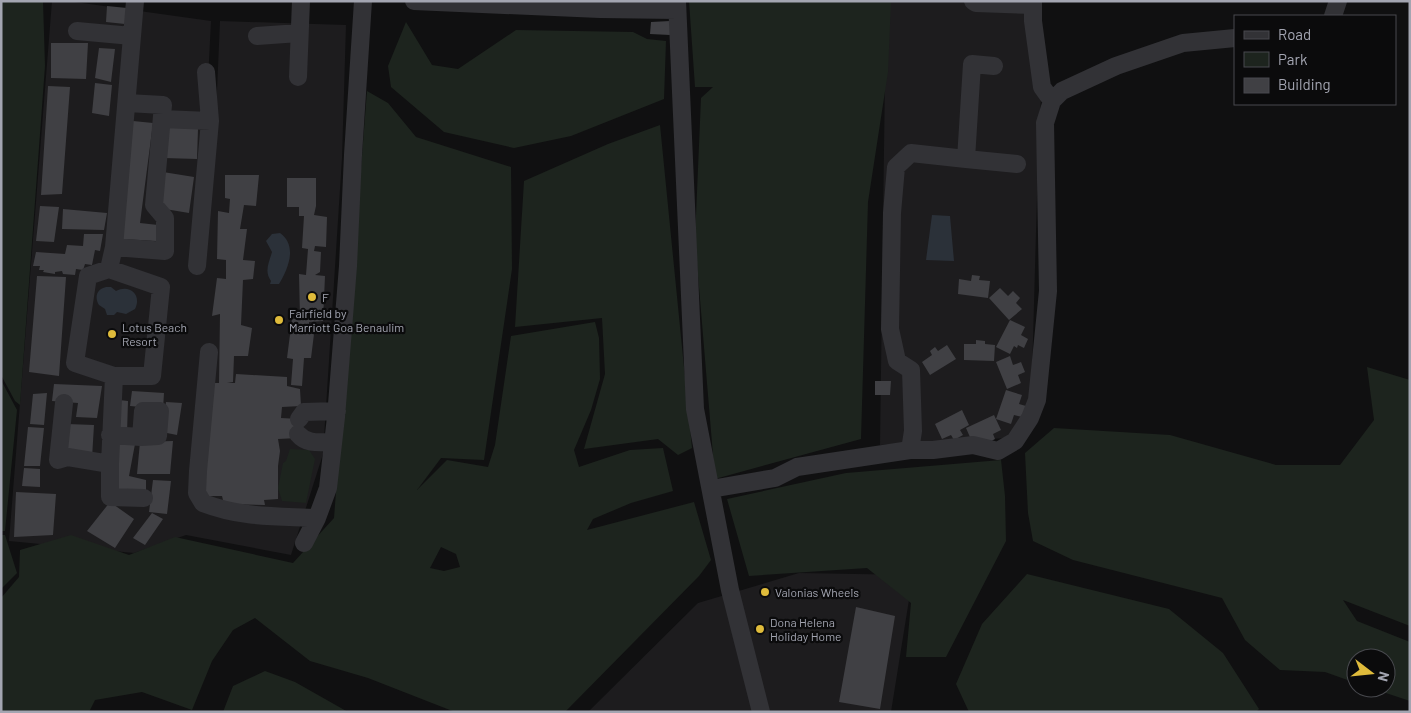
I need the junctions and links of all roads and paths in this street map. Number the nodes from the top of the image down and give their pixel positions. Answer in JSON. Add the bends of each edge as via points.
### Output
{"nodes":[{"id":1,"x":135,"y":1,"type":"edge"},
{"id":2,"x":301,"y":1,"type":"edge"},
{"id":3,"x":363,"y":1,"type":"edge"},
{"id":4,"x":414,"y":1,"type":"edge"},
{"id":5,"x":973,"y":1,"type":"edge"},
{"id":6,"x":1338,"y":1,"type":"edge"},
{"id":7,"x":1006,"y":2,"type":"edge"},
{"id":8,"x":1033,"y":3,"type":"edge"},
{"id":9,"x":677,"y":5,"type":"edge"},
{"id":10,"x":1332,"y":15,"type":"edge"},
{"id":11,"x":76,"y":31,"type":"dead end"},
{"id":12,"x":299,"y":33,"type":"junction"},
{"id":13,"x":132,"y":36,"type":"junction"},
{"id":14,"x":257,"y":36,"type":"dead end"},
{"id":15,"x":1234,"y":38,"type":"edge"},
{"id":16,"x":994,"y":66,"type":"dead end"},
{"id":17,"x":206,"y":72,"type":"dead end"},
{"id":18,"x":298,"y":77,"type":"dead end"},
{"id":19,"x":1052,"y":101,"type":"junction"},
{"id":20,"x":126,"y":102,"type":"junction"},
{"id":21,"x":162,"y":119,"type":"junction"},
{"id":22,"x":210,"y":121,"type":"junction"},
{"id":23,"x":966,"y":159,"type":"junction"},
{"id":24,"x":1018,"y":164,"type":"dead end"},
{"id":25,"x":114,"y":247,"type":"junction"},
{"id":26,"x":197,"y":266,"type":"dead end"},
{"id":27,"x":109,"y":269,"type":"junction"},
{"id":28,"x":209,"y":352,"type":"dead end"},
{"id":29,"x":114,"y":376,"type":"junction"},
{"id":30,"x":64,"y":403,"type":"dead end"},
{"id":31,"x":337,"y":411,"type":"junction"},
{"id":32,"x":110,"y":435,"type":"junction"},
{"id":33,"x":141,"y":437,"type":"dead end"},
{"id":34,"x":333,"y":442,"type":"junction"},
{"id":35,"x":910,"y":450,"type":"junction"},
{"id":36,"x":110,"y":464,"type":"junction"},
{"id":37,"x":711,"y":489,"type":"junction"},
{"id":38,"x":144,"y":498,"type":"dead end"},
{"id":39,"x":317,"y":518,"type":"junction"},
{"id":40,"x":304,"y":543,"type":"dead end"},
{"id":41,"x":755,"y":707,"type":"edge"}],
"edges":[{"from":1,"to":13,"type":"street"},
{"from":2,"to":12,"type":"street"},
{"from":3,"to":31,"type":"street"},
{"from":4,"to":9,"type":"street","via":[[600,9]]},
{"from":5,"to":7,"type":"street"},
{"from":6,"to":10,"type":"street"},
{"from":7,"to":8,"type":"street"},
{"from":8,"to":19,"type":"street","via":[[1042,87]]},
{"from":9,"to":37,"type":"street","via":[[695,409]]},
{"from":11,"to":13,"type":"street"},
{"from":12,"to":14,"type":"street"},
{"from":12,"to":18,"type":"street"},
{"from":13,"to":20,"type":"street"},
{"from":15,"to":19,"type":"street","via":[[1183,43],[1132,59],[1062,91]]},
{"from":16,"to":23,"type":"street","via":[[972,64]]},
{"from":17,"to":22,"type":"street"},
{"from":19,"to":35,"type":"street","via":[[1045,123],[1048,292],[1037,400],[1030,418],[1015,441],[998,450],[973,445]]},
{"from":20,"to":21,"type":"street","via":[[163,104]]},
{"from":20,"to":25,"type":"street"},
{"from":21,"to":22,"type":"street"},
{"from":21,"to":25,"type":"street","via":[[154,205],[165,218],[165,252]]},
{"from":22,"to":26,"type":"street"},
{"from":23,"to":24,"type":"street"},
{"from":23,"to":35,"type":"street","via":[[911,153],[896,167],[890,329],[897,361],[911,370],[913,431]]},
{"from":25,"to":27,"type":"street"},
{"from":27,"to":29,"type":"street","via":[[88,276],[75,363]]},
{"from":27,"to":29,"type":"street","via":[[161,287],[152,376]]},
{"from":28,"to":39,"type":"street","via":[[197,493],[203,504],[241,515]]},
{"from":29,"to":32,"type":"street"},
{"from":30,"to":36,"type":"street","via":[[61,462]]},
{"from":31,"to":34,"type":"street"},
{"from":31,"to":34,"type":"street","via":[[304,412],[298,427],[302,439]]},
{"from":32,"to":33,"type":"street"},
{"from":32,"to":36,"type":"street"},
{"from":34,"to":39,"type":"street","via":[[328,488]]},
{"from":35,"to":37,"type":"street","via":[[797,466],[775,478]]},
{"from":36,"to":38,"type":"street","via":[[110,497]]},
{"from":37,"to":41,"type":"street"},
{"from":39,"to":40,"type":"street"}]}
